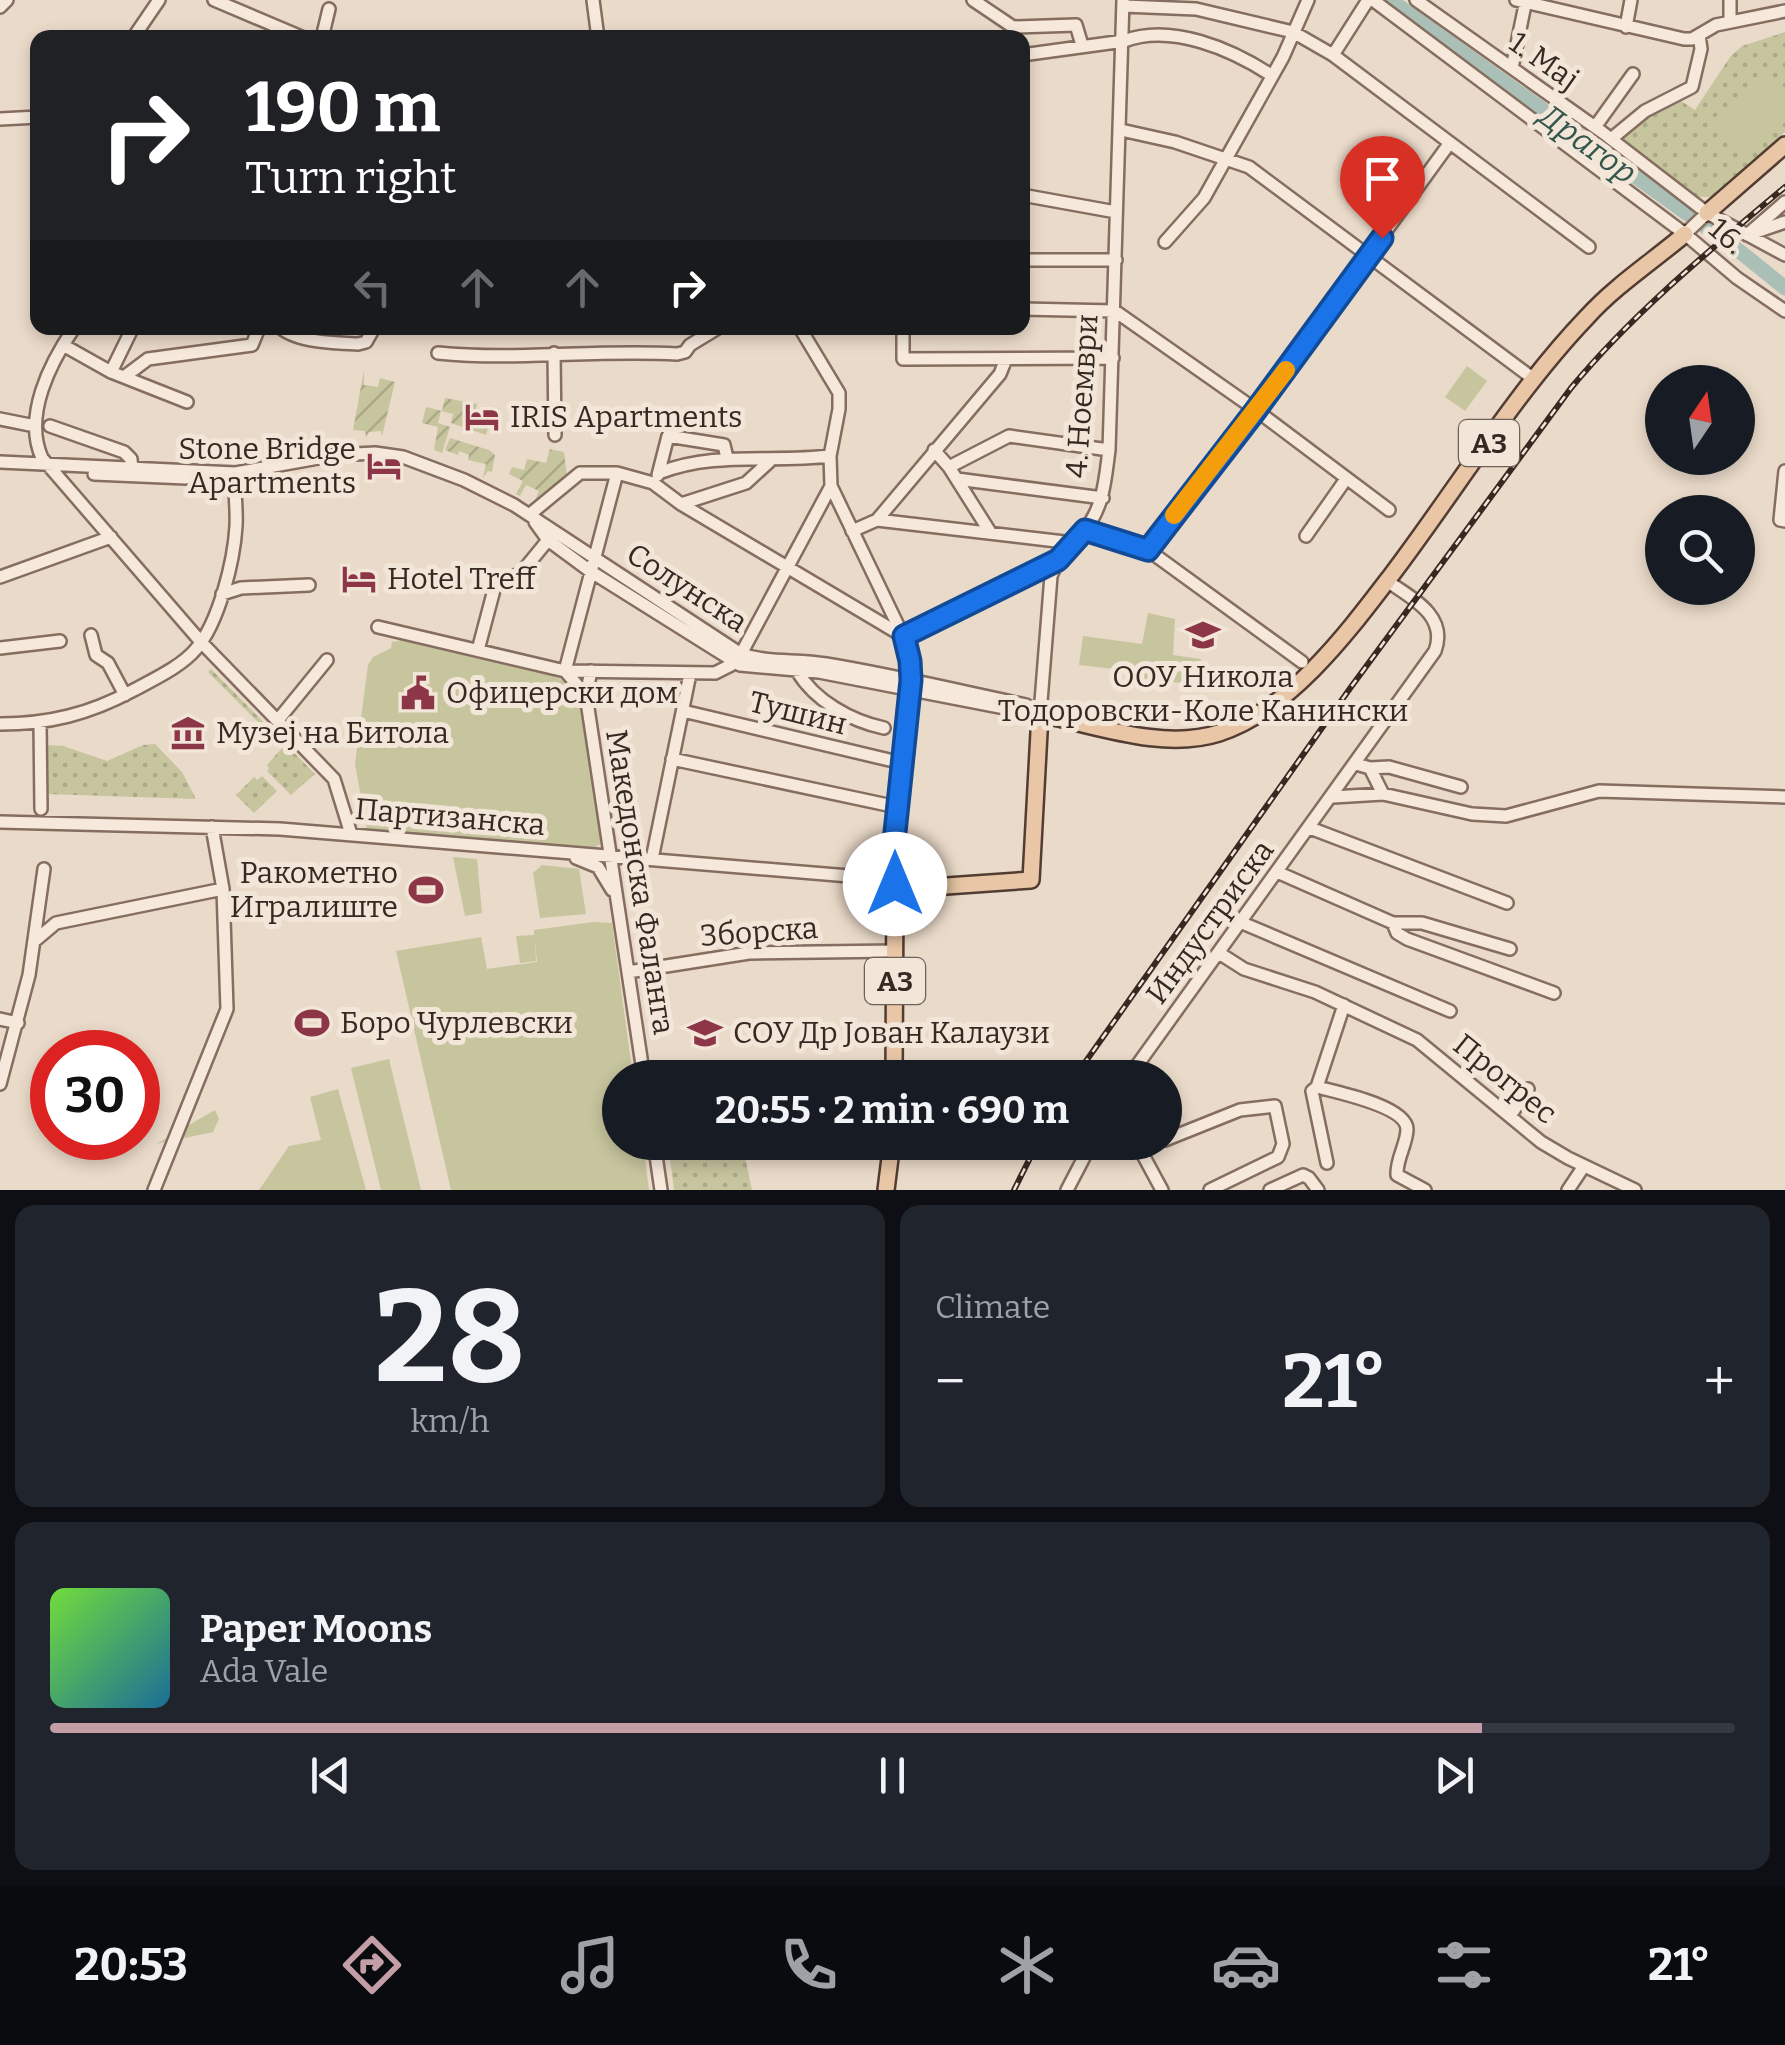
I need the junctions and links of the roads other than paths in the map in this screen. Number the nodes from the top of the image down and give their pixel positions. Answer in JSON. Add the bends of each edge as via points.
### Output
{"nodes":[{"id":1,"x":6,"y":0,"type":"edge"},
{"id":2,"x":214,"y":0,"type":"edge"},
{"id":3,"x":594,"y":0,"type":"edge"},
{"id":4,"x":974,"y":0,"type":"edge"},
{"id":5,"x":1308,"y":0,"type":"edge"},
{"id":6,"x":1370,"y":0,"type":"edge"},
{"id":7,"x":1416,"y":0,"type":"edge"},
{"id":8,"x":1631,"y":0,"type":"edge"},
{"id":9,"x":1730,"y":0,"type":"edge"},
{"id":10,"x":157,"y":1,"type":"edge"},
{"id":11,"x":1523,"y":1,"type":"edge"},
{"id":12,"x":1124,"y":3,"type":"edge"},
{"id":13,"x":0,"y":7,"type":"edge"},
{"id":14,"x":329,"y":9,"type":"dead end"},
{"id":15,"x":1785,"y":11,"type":"edge"},
{"id":16,"x":1730,"y":22,"type":"junction"},
{"id":17,"x":1626,"y":27,"type":"junction"},
{"id":18,"x":138,"y":30,"type":"edge"},
{"id":19,"x":285,"y":30,"type":"edge"},
{"id":20,"x":324,"y":30,"type":"edge"},
{"id":21,"x":597,"y":30,"type":"edge"},
{"id":22,"x":1293,"y":32,"type":"junction"},
{"id":23,"x":1698,"y":35,"type":"junction"},
{"id":24,"x":1124,"y":41,"type":"junction"},
{"id":25,"x":1082,"y":45,"type":"junction"},
{"id":26,"x":1030,"y":54,"type":"edge"},
{"id":27,"x":1334,"y":55,"type":"junction"},
{"id":28,"x":1512,"y":68,"type":"junction"},
{"id":29,"x":1633,"y":74,"type":"dead end"},
{"id":30,"x":1271,"y":75,"type":"junction"},
{"id":31,"x":30,"y":117,"type":"edge"},
{"id":32,"x":0,"y":119,"type":"edge"},
{"id":33,"x":1595,"y":127,"type":"junction"},
{"id":34,"x":1121,"y":130,"type":"junction"},
{"id":35,"x":1611,"y":139,"type":"junction"},
{"id":36,"x":1450,"y":144,"type":"junction"},
{"id":37,"x":1785,"y":145,"type":"edge"},
{"id":38,"x":1226,"y":158,"type":"junction"},
{"id":39,"x":1030,"y":196,"type":"edge"},
{"id":40,"x":1785,"y":202,"type":"edge"},
{"id":41,"x":1116,"y":212,"type":"junction"},
{"id":42,"x":1706,"y":213,"type":"junction"},
{"id":43,"x":1785,"y":222,"type":"edge"},
{"id":44,"x":1685,"y":234,"type":"junction"},
{"id":45,"x":1747,"y":235,"type":"junction"},
{"id":46,"x":1164,"y":242,"type":"dead end"},
{"id":47,"x":1590,"y":246,"type":"dead end"},
{"id":48,"x":1785,"y":255,"type":"edge"},
{"id":49,"x":1369,"y":256,"type":"junction"},
{"id":50,"x":1030,"y":260,"type":"edge"},
{"id":51,"x":1116,"y":260,"type":"junction"},
{"id":52,"x":1030,"y":309,"type":"edge"},
{"id":53,"x":1785,"y":310,"type":"edge"},
{"id":54,"x":1115,"y":311,"type":"junction"},
{"id":55,"x":69,"y":335,"type":"edge"},
{"id":56,"x":130,"y":335,"type":"edge"},
{"id":57,"x":256,"y":335,"type":"edge"},
{"id":58,"x":295,"y":335,"type":"edge"},
{"id":59,"x":370,"y":335,"type":"edge"},
{"id":60,"x":706,"y":335,"type":"edge"},
{"id":61,"x":804,"y":335,"type":"edge"},
{"id":62,"x":903,"y":335,"type":"edge"},
{"id":63,"x":63,"y":345,"type":"junction"},
{"id":64,"x":438,"y":353,"type":"dead end"},
{"id":65,"x":554,"y":353,"type":"junction"},
{"id":66,"x":1113,"y":358,"type":"junction"},
{"id":67,"x":1006,"y":359,"type":"junction"},
{"id":68,"x":118,"y":374,"type":"junction"},
{"id":69,"x":1535,"y":380,"type":"junction"},
{"id":70,"x":187,"y":402,"type":"dead end"},
{"id":71,"x":1256,"y":410,"type":"junction"},
{"id":72,"x":0,"y":419,"type":"edge"},
{"id":73,"x":35,"y":426,"type":"junction"},
{"id":74,"x":50,"y":426,"type":"dead end"},
{"id":75,"x":555,"y":435,"type":"dead end"},
{"id":76,"x":934,"y":450,"type":"junction"},
{"id":77,"x":1109,"y":450,"type":"junction"},
{"id":78,"x":830,"y":456,"type":"junction"},
{"id":79,"x":727,"y":458,"type":"junction"},
{"id":80,"x":770,"y":461,"type":"junction"},
{"id":81,"x":0,"y":465,"type":"edge"},
{"id":82,"x":949,"y":467,"type":"junction"},
{"id":83,"x":49,"y":468,"type":"junction"},
{"id":84,"x":1785,"y":471,"type":"edge"},
{"id":85,"x":132,"y":472,"type":"junction"},
{"id":86,"x":617,"y":473,"type":"junction"},
{"id":87,"x":235,"y":477,"type":"junction"},
{"id":88,"x":656,"y":478,"type":"junction"},
{"id":89,"x":1346,"y":478,"type":"junction"},
{"id":90,"x":957,"y":479,"type":"junction"},
{"id":91,"x":831,"y":486,"type":"junction"},
{"id":92,"x":1102,"y":498,"type":"junction"},
{"id":93,"x":681,"y":504,"type":"junction"},
{"id":94,"x":1389,"y":510,"type":"dead end"},
{"id":95,"x":530,"y":515,"type":"junction"},
{"id":96,"x":876,"y":520,"type":"junction"},
{"id":97,"x":1785,"y":521,"type":"edge"},
{"id":98,"x":1085,"y":530,"type":"junction"},
{"id":99,"x":852,"y":531,"type":"junction"},
{"id":100,"x":990,"y":532,"type":"junction"},
{"id":101,"x":1306,"y":536,"type":"dead end"},
{"id":102,"x":111,"y":537,"type":"junction"},
{"id":103,"x":548,"y":540,"type":"junction"},
{"id":104,"x":1073,"y":542,"type":"junction"},
{"id":105,"x":1148,"y":550,"type":"junction"},
{"id":106,"x":1058,"y":560,"type":"junction"},
{"id":107,"x":592,"y":564,"type":"junction"},
{"id":108,"x":787,"y":567,"type":"junction"},
{"id":109,"x":0,"y":578,"type":"edge"},
{"id":110,"x":1387,"y":581,"type":"junction"},
{"id":111,"x":309,"y":586,"type":"dead end"},
{"id":112,"x":222,"y":594,"type":"junction"},
{"id":113,"x":378,"y":628,"type":"dead end"},
{"id":114,"x":90,"y":635,"type":"dead end"},
{"id":115,"x":904,"y":636,"type":"junction"},
{"id":116,"x":60,"y":641,"type":"dead end"},
{"id":117,"x":201,"y":642,"type":"junction"},
{"id":118,"x":0,"y":648,"type":"edge"},
{"id":119,"x":478,"y":650,"type":"junction"},
{"id":120,"x":738,"y":658,"type":"junction"},
{"id":121,"x":326,"y":660,"type":"dead end"},
{"id":122,"x":1302,"y":662,"type":"dead end"},
{"id":123,"x":797,"y":670,"type":"junction"},
{"id":124,"x":565,"y":671,"type":"junction"},
{"id":125,"x":591,"y":672,"type":"junction"},
{"id":126,"x":690,"y":674,"type":"junction"},
{"id":127,"x":910,"y":685,"type":"junction"},
{"id":128,"x":124,"y":695,"type":"junction"},
{"id":129,"x":586,"y":695,"type":"junction"},
{"id":130,"x":683,"y":711,"type":"junction"},
{"id":131,"x":1040,"y":714,"type":"junction"},
{"id":132,"x":278,"y":720,"type":"junction"},
{"id":133,"x":40,"y":722,"type":"junction"},
{"id":134,"x":0,"y":724,"type":"edge"},
{"id":135,"x":884,"y":728,"type":"dead end"},
{"id":136,"x":672,"y":759,"type":"junction"},
{"id":137,"x":902,"y":764,"type":"junction"},
{"id":138,"x":1356,"y":764,"type":"junction"},
{"id":139,"x":1370,"y":768,"type":"junction"},
{"id":140,"x":1461,"y":786,"type":"dead end"},
{"id":141,"x":1383,"y":794,"type":"junction"},
{"id":142,"x":1333,"y":797,"type":"junction"},
{"id":143,"x":1785,"y":797,"type":"edge"},
{"id":144,"x":898,"y":807,"type":"junction"},
{"id":145,"x":41,"y":809,"type":"dead end"},
{"id":146,"x":0,"y":822,"type":"edge"},
{"id":147,"x":212,"y":827,"type":"junction"},
{"id":148,"x":1310,"y":828,"type":"junction"},
{"id":149,"x":351,"y":834,"type":"junction"},
{"id":150,"x":547,"y":851,"type":"junction"},
{"id":151,"x":612,"y":856,"type":"junction"},
{"id":152,"x":652,"y":858,"type":"junction"},
{"id":153,"x":44,"y":869,"type":"dead end"},
{"id":154,"x":1277,"y":872,"type":"junction"},
{"id":155,"x":895,"y":884,"type":"junction"},
{"id":156,"x":222,"y":889,"type":"junction"},
{"id":157,"x":1506,"y":902,"type":"dead end"},
{"id":158,"x":618,"y":904,"type":"junction"},
{"id":159,"x":1240,"y":922,"type":"junction"},
{"id":160,"x":1393,"y":923,"type":"junction"},
{"id":161,"x":35,"y":942,"type":"junction"},
{"id":162,"x":1510,"y":948,"type":"dead end"},
{"id":163,"x":895,"y":952,"type":"junction"},
{"id":164,"x":1219,"y":953,"type":"junction"},
{"id":165,"x":628,"y":972,"type":"junction"},
{"id":166,"x":1554,"y":993,"type":"dead end"},
{"id":167,"x":1344,"y":1005,"type":"junction"},
{"id":168,"x":1450,"y":1012,"type":"dead end"},
{"id":169,"x":0,"y":1018,"type":"edge"},
{"id":170,"x":18,"y":1023,"type":"junction"},
{"id":171,"x":641,"y":1060,"type":"edge"},
{"id":172,"x":894,"y":1060,"type":"edge"},
{"id":173,"x":1141,"y":1060,"type":"edge"},
{"id":174,"x":0,"y":1084,"type":"edge"},
{"id":175,"x":1317,"y":1087,"type":"junction"},
{"id":176,"x":1528,"y":1089,"type":"dead end"},
{"id":177,"x":1510,"y":1116,"type":"junction"},
{"id":178,"x":1182,"y":1133,"type":"edge"},
{"id":179,"x":657,"y":1160,"type":"edge"},
{"id":180,"x":890,"y":1160,"type":"edge"},
{"id":181,"x":1083,"y":1160,"type":"edge"},
{"id":182,"x":1146,"y":1160,"type":"edge"},
{"id":183,"x":1328,"y":1164,"type":"dead end"},
{"id":184,"x":1584,"y":1166,"type":"junction"},
{"id":185,"x":1620,"y":1187,"type":"edge"},
{"id":186,"x":154,"y":1190,"type":"edge"},
{"id":187,"x":661,"y":1190,"type":"edge"},
{"id":188,"x":886,"y":1190,"type":"edge"},
{"id":189,"x":1067,"y":1190,"type":"edge"},
{"id":190,"x":1162,"y":1190,"type":"edge"},
{"id":191,"x":1210,"y":1190,"type":"edge"},
{"id":192,"x":1270,"y":1190,"type":"edge"},
{"id":193,"x":1318,"y":1190,"type":"edge"},
{"id":194,"x":1426,"y":1190,"type":"edge"},
{"id":195,"x":1568,"y":1190,"type":"edge"},
{"id":196,"x":1635,"y":1190,"type":"edge"}],
"edges":[{"from":1,"to":13,"type":"street"},
{"from":2,"to":19,"type":"street"},
{"from":3,"to":21,"type":"street"},
{"from":4,"to":25,"type":"street","via":[[1013,27],[1076,24]]},
{"from":5,"to":22,"type":"street"},
{"from":6,"to":27,"type":"street"},
{"from":6,"to":44,"type":"street","name":"1. Мај"},
{"from":7,"to":28,"type":"street","name":"1. Мај"},
{"from":8,"to":17,"type":"street"},
{"from":9,"to":16,"type":"street"},
{"from":10,"to":18,"type":"street"},
{"from":11,"to":17,"type":"street"},
{"from":11,"to":28,"type":"street"},
{"from":12,"to":22,"type":"street","via":[[1196,10]]},
{"from":12,"to":24,"type":"street","name":"4. Ноември"},
{"from":14,"to":20,"type":"street"},
{"from":15,"to":16,"type":"street"},
{"from":16,"to":23,"type":"street"},
{"from":17,"to":23,"type":"street","via":[[1676,39]]},
{"from":22,"to":27,"type":"street"},
{"from":22,"to":30,"type":"street"},
{"from":23,"to":35,"type":"street","via":[[1694,85]]},
{"from":24,"to":25,"type":"street"},
{"from":24,"to":30,"type":"street","via":[[1164,36],[1208,44]]},
{"from":24,"to":34,"type":"street","name":"4. Ноември"},
{"from":25,"to":26,"type":"street"},
{"from":27,"to":36,"type":"street"},
{"from":28,"to":33,"type":"street","name":"1. Мај"},
{"from":29,"to":33,"type":"street","name":"1. Мај"},
{"from":30,"to":38,"type":"street"},
{"from":31,"to":32,"type":"street"},
{"from":33,"to":35,"type":"street","name":"1. Мај"},
{"from":34,"to":38,"type":"street"},
{"from":34,"to":41,"type":"street","name":"4. Ноември"},
{"from":35,"to":42,"type":"street","name":"1. Мај"},
{"from":36,"to":47,"type":"street"},
{"from":36,"to":49,"type":"street"},
{"from":37,"to":42,"type":"main road","number":"A3"},
{"from":38,"to":46,"type":"street","via":[[1204,198]]},
{"from":38,"to":49,"type":"street","via":[[1249,167]]},
{"from":39,"to":41,"type":"street"},
{"from":40,"to":45,"type":"street"},
{"from":41,"to":51,"type":"street","name":"4. Ноември"},
{"from":42,"to":44,"type":"street","number":"A3"},
{"from":42,"to":45,"type":"street","name":"1. Мај"},
{"from":43,"to":45,"type":"street"},
{"from":44,"to":53,"type":"street","name":"16."},
{"from":44,"to":69,"type":"main road","number":"A3","via":[[1588,315]]},
{"from":45,"to":48,"type":"street","name":"1. Мај"},
{"from":49,"to":69,"type":"street"},
{"from":49,"to":71,"type":"street"},
{"from":50,"to":51,"type":"street"},
{"from":51,"to":54,"type":"street","name":"4. Ноември"},
{"from":52,"to":54,"type":"street"},
{"from":54,"to":66,"type":"street","name":"4. Ноември"},
{"from":54,"to":71,"type":"street"},
{"from":55,"to":63,"type":"street"},
{"from":56,"to":68,"type":"street"},
{"from":57,"to":68,"type":"street","via":[[252,345],[148,359]]},
{"from":58,"to":59,"type":"street","via":[[354,344]]},
{"from":60,"to":65,"type":"street","via":[[677,354]]},
{"from":61,"to":78,"type":"street","via":[[838,393]]},
{"from":62,"to":67,"type":"street","via":[[903,359]]},
{"from":63,"to":68,"type":"street"},
{"from":63,"to":73,"type":"street"},
{"from":64,"to":65,"type":"street"},
{"from":65,"to":75,"type":"street"},
{"from":66,"to":67,"type":"street"},
{"from":66,"to":77,"type":"street","name":"4. Ноември"},
{"from":67,"to":76,"type":"street"},
{"from":68,"to":70,"type":"street"},
{"from":69,"to":110,"type":"main road","number":"A3"},
{"from":71,"to":89,"type":"street"},
{"from":71,"to":105,"type":"street"},
{"from":72,"to":73,"type":"street"},
{"from":73,"to":83,"type":"street"},
{"from":74,"to":85,"type":"street","via":[[124,452]]},
{"from":76,"to":82,"type":"street"},
{"from":76,"to":96,"type":"street"},
{"from":77,"to":82,"type":"street","via":[[1008,436]]},
{"from":77,"to":92,"type":"street","name":"4. Ноември"},
{"from":78,"to":80,"type":"street"},
{"from":78,"to":91,"type":"street"},
{"from":79,"to":80,"type":"street"},
{"from":79,"to":88,"type":"street"},
{"from":79,"to":88,"type":"street","via":[[724,446],[668,436]]},
{"from":80,"to":93,"type":"street","via":[[746,483]]},
{"from":81,"to":83,"type":"street","name":"Солунска"},
{"from":82,"to":90,"type":"street"},
{"from":83,"to":85,"type":"street","name":"Солунска"},
{"from":83,"to":102,"type":"street"},
{"from":84,"to":97,"type":"street"},
{"from":85,"to":87,"type":"street","name":"Солунска"},
{"from":86,"to":88,"type":"street"},
{"from":86,"to":95,"type":"street","via":[[580,473]]},
{"from":86,"to":107,"type":"street"},
{"from":87,"to":95,"type":"street","name":"Солунска","via":[[311,458],[386,454],[449,474]]},
{"from":87,"to":112,"type":"street","via":[[234,545]]},
{"from":88,"to":93,"type":"street"},
{"from":89,"to":94,"type":"street"},
{"from":89,"to":101,"type":"street"},
{"from":90,"to":92,"type":"street"},
{"from":90,"to":100,"type":"street"},
{"from":91,"to":99,"type":"street"},
{"from":91,"to":108,"type":"street"},
{"from":92,"to":98,"type":"street","name":"4. Ноември"},
{"from":93,"to":108,"type":"street"},
{"from":95,"to":103,"type":"street","name":"Солунска"},
{"from":95,"to":107,"type":"street","name":"Солунска"},
{"from":96,"to":99,"type":"street"},
{"from":96,"to":100,"type":"street"},
{"from":98,"to":104,"type":"street","name":"4. Ноември"},
{"from":98,"to":105,"type":"street"},
{"from":99,"to":115,"type":"street"},
{"from":100,"to":104,"type":"street"},
{"from":102,"to":109,"type":"street"},
{"from":102,"to":117,"type":"street"},
{"from":103,"to":107,"type":"street","name":"Солунска"},
{"from":103,"to":119,"type":"street","via":[[521,573],[494,586]]},
{"from":104,"to":106,"type":"street","name":"4. Ноември"},
{"from":105,"to":122,"type":"street"},
{"from":106,"to":115,"type":"street"},
{"from":106,"to":131,"type":"street","name":"4. Ноември","via":[[1049,586]]},
{"from":107,"to":120,"type":"street","name":"Солунска"},
{"from":107,"to":124,"type":"street"},
{"from":108,"to":115,"type":"street"},
{"from":108,"to":120,"type":"street"},
{"from":110,"to":131,"type":"main road","number":"A3","via":[[1343,641],[1311,671],[1219,734],[1154,737]]},
{"from":110,"to":138,"type":"street","name":"Индустриска","via":[[1429,613],[1439,639]]},
{"from":111,"to":112,"type":"street"},
{"from":112,"to":117,"type":"street"},
{"from":113,"to":119,"type":"street"},
{"from":114,"to":128,"type":"street"},
{"from":115,"to":127,"type":"street"},
{"from":116,"to":118,"type":"street"},
{"from":117,"to":128,"type":"street"},
{"from":117,"to":132,"type":"street"},
{"from":119,"to":124,"type":"street"},
{"from":120,"to":123,"type":"street","name":"Солунска","via":[[751,668]]},
{"from":120,"to":126,"type":"street","via":[[714,673]]},
{"from":120,"to":127,"type":"street","name":"Солунска","via":[[815,662]]},
{"from":121,"to":132,"type":"street"},
{"from":123,"to":127,"type":"street","name":"Солунска"},
{"from":123,"to":135,"type":"street","via":[[847,715]]},
{"from":124,"to":125,"type":"street"},
{"from":124,"to":129,"type":"street","name":"Македонска Фаланга"},
{"from":125,"to":126,"type":"street"},
{"from":125,"to":129,"type":"street","name":"Македонска Фаланга"},
{"from":126,"to":130,"type":"street"},
{"from":127,"to":131,"type":"street","name":"Солунска"},
{"from":127,"to":137,"type":"street"},
{"from":128,"to":133,"type":"street","via":[[96,710]]},
{"from":129,"to":151,"type":"street","name":"Македонска Фаланга"},
{"from":130,"to":136,"type":"street"},
{"from":130,"to":137,"type":"street","name":"Тушин"},
{"from":131,"to":155,"type":"main road","name":"4. Ноември","via":[[1031,880]]},
{"from":132,"to":149,"type":"street","via":[[334,779]]},
{"from":133,"to":134,"type":"street"},
{"from":133,"to":145,"type":"street"},
{"from":136,"to":144,"type":"street"},
{"from":136,"to":152,"type":"street"},
{"from":137,"to":144,"type":"street"},
{"from":138,"to":139,"type":"street"},
{"from":138,"to":142,"type":"street","name":"Индустриска"},
{"from":139,"to":140,"type":"street"},
{"from":139,"to":141,"type":"street"},
{"from":141,"to":142,"type":"street"},
{"from":141,"to":143,"type":"street","via":[[1506,816],[1599,791]]},
{"from":142,"to":148,"type":"street","name":"Индустриска"},
{"from":144,"to":155,"type":"street"},
{"from":146,"to":147,"type":"street","name":"Партизанска"},
{"from":147,"to":149,"type":"street","name":"Партизанска"},
{"from":147,"to":156,"type":"street"},
{"from":148,"to":154,"type":"street","name":"Индустриска"},
{"from":148,"to":157,"type":"street"},
{"from":149,"to":150,"type":"street","name":"Партизанска"},
{"from":150,"to":151,"type":"street","name":"Партизанска"},
{"from":150,"to":158,"type":"street","via":[[598,867]]},
{"from":151,"to":152,"type":"street","name":"Партизанска"},
{"from":151,"to":158,"type":"street","name":"Македонска Фаланга"},
{"from":152,"to":155,"type":"street","name":"Партизанска"},
{"from":153,"to":161,"type":"street"},
{"from":154,"to":159,"type":"street","name":"Индустриска"},
{"from":154,"to":160,"type":"street"},
{"from":155,"to":163,"type":"main road","number":"A3"},
{"from":156,"to":161,"type":"street","via":[[56,923]]},
{"from":156,"to":186,"type":"street","via":[[227,1009]]},
{"from":158,"to":165,"type":"street","name":"Македонска Фаланга"},
{"from":159,"to":164,"type":"street","name":"Индустриска"},
{"from":159,"to":168,"type":"street"},
{"from":160,"to":162,"type":"street","via":[[1422,923]]},
{"from":160,"to":166,"type":"street","via":[[1407,939]]},
{"from":161,"to":170,"type":"street"},
{"from":163,"to":165,"type":"street","name":"Зборска","via":[[748,953]]},
{"from":163,"to":172,"type":"main road","number":"A3"},
{"from":164,"to":167,"type":"street","name":"Прогрес","via":[[1244,969]]},
{"from":164,"to":173,"type":"street","name":"Индустриска"},
{"from":165,"to":171,"type":"street","name":"Македонска Фаланга"},
{"from":167,"to":175,"type":"street"},
{"from":167,"to":177,"type":"street","name":"Прогрес","via":[[1429,1048]]},
{"from":169,"to":170,"type":"street"},
{"from":170,"to":174,"type":"street"},
{"from":175,"to":183,"type":"street","via":[[1312,1091]]},
{"from":175,"to":194,"type":"street","via":[[1402,1118],[1407,1127],[1396,1175]]},
{"from":176,"to":177,"type":"street"},
{"from":177,"to":184,"type":"street","name":"Прогрес"},
{"from":178,"to":191,"type":"street","via":[[1240,1110],[1275,1106],[1282,1153]]},
{"from":179,"to":187,"type":"street"},
{"from":180,"to":188,"type":"main road"},
{"from":181,"to":189,"type":"street"},
{"from":182,"to":190,"type":"street"},
{"from":184,"to":185,"type":"street","name":"Прогрес"},
{"from":184,"to":195,"type":"street"},
{"from":185,"to":196,"type":"street","name":"Прогрес"},
{"from":192,"to":193,"type":"street","via":[[1303,1176]]}]}
